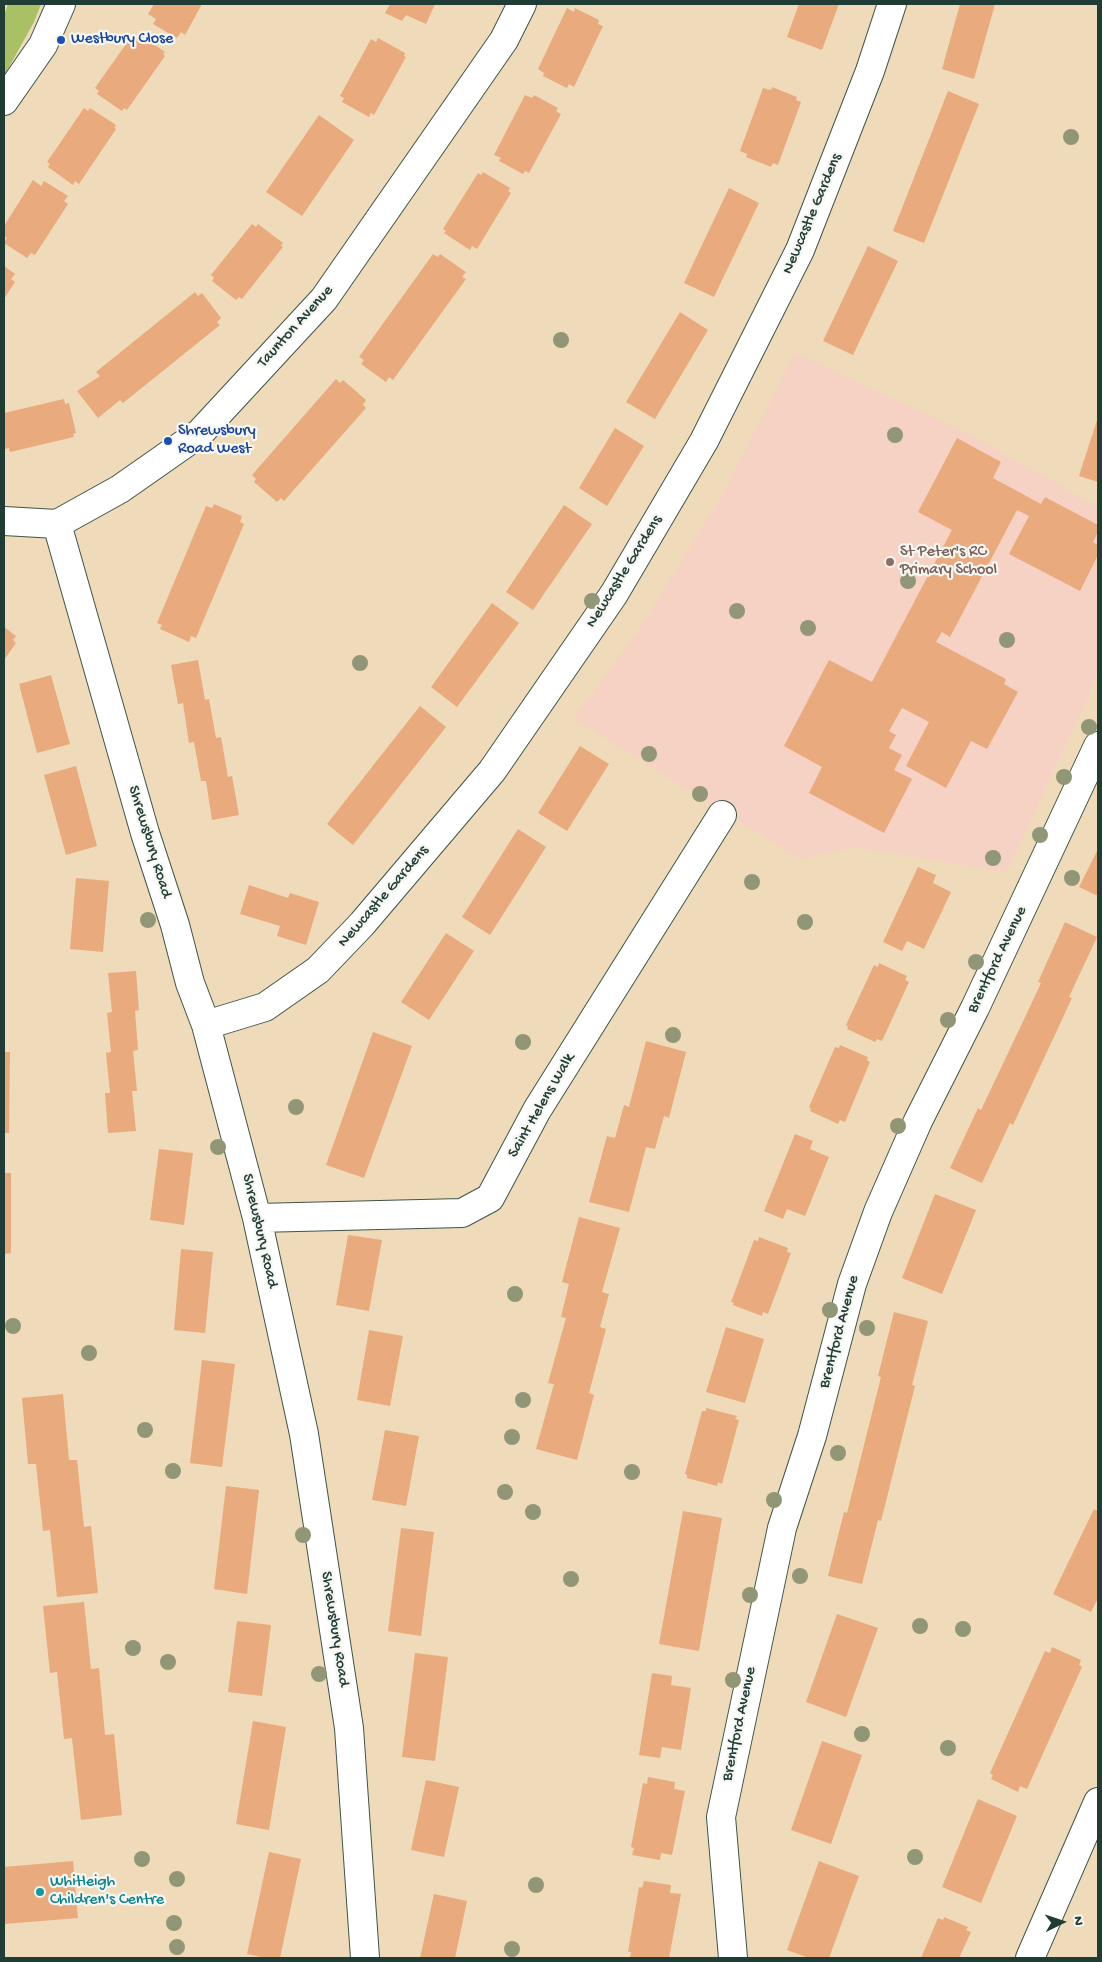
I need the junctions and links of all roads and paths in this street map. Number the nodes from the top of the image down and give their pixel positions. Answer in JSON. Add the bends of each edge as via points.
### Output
{"nodes":[{"id":1,"x":62,"y":4,"type":"edge"},
{"id":2,"x":522,"y":4,"type":"edge"},
{"id":3,"x":892,"y":4,"type":"edge"},
{"id":4,"x":4,"y":101,"type":"edge"},
{"id":5,"x":4,"y":521,"type":"edge"},
{"id":6,"x":57,"y":524,"type":"junction"},
{"id":7,"x":1098,"y":746,"type":"edge"},
{"id":8,"x":722,"y":815,"type":"dead end"},
{"id":9,"x":206,"y":1025,"type":"junction"},
{"id":10,"x":257,"y":1218,"type":"junction"},
{"id":11,"x":1098,"y":1802,"type":"edge"},
{"id":12,"x":365,"y":1958,"type":"edge"},
{"id":13,"x":733,"y":1958,"type":"edge"},
{"id":14,"x":1030,"y":1958,"type":"edge"}],
"edges":[{"from":1,"to":4,"type":"street","via":[[43,45]]},
{"from":2,"to":6,"type":"street","name":"Taunton Avenue","via":[[504,40],[324,299],[200,433],[120,490]]},
{"from":3,"to":9,"type":"street","name":"Newcastle Gardens","via":[[870,71],[800,250],[704,441],[614,594],[492,771],[356,931],[318,970],[266,1007]]},
{"from":5,"to":6,"type":"street"},
{"from":6,"to":9,"type":"street","name":"Shrewsbury Road","via":[[145,833],[190,983]]},
{"from":7,"to":13,"type":"street","name":"Brentford Avenue","via":[[991,975],[918,1121],[878,1212],[852,1284],[812,1436],[782,1528],[720,1817]]},
{"from":8,"to":10,"type":"street","name":"Saint Helens Walk","via":[[537,1110],[490,1198],[462,1213]]},
{"from":9,"to":10,"type":"street","name":"Shrewsbury Road"},
{"from":10,"to":12,"type":"street","name":"Shrewsbury Road","via":[[304,1434],[349,1728]]},
{"from":11,"to":14,"type":"street"}]}
